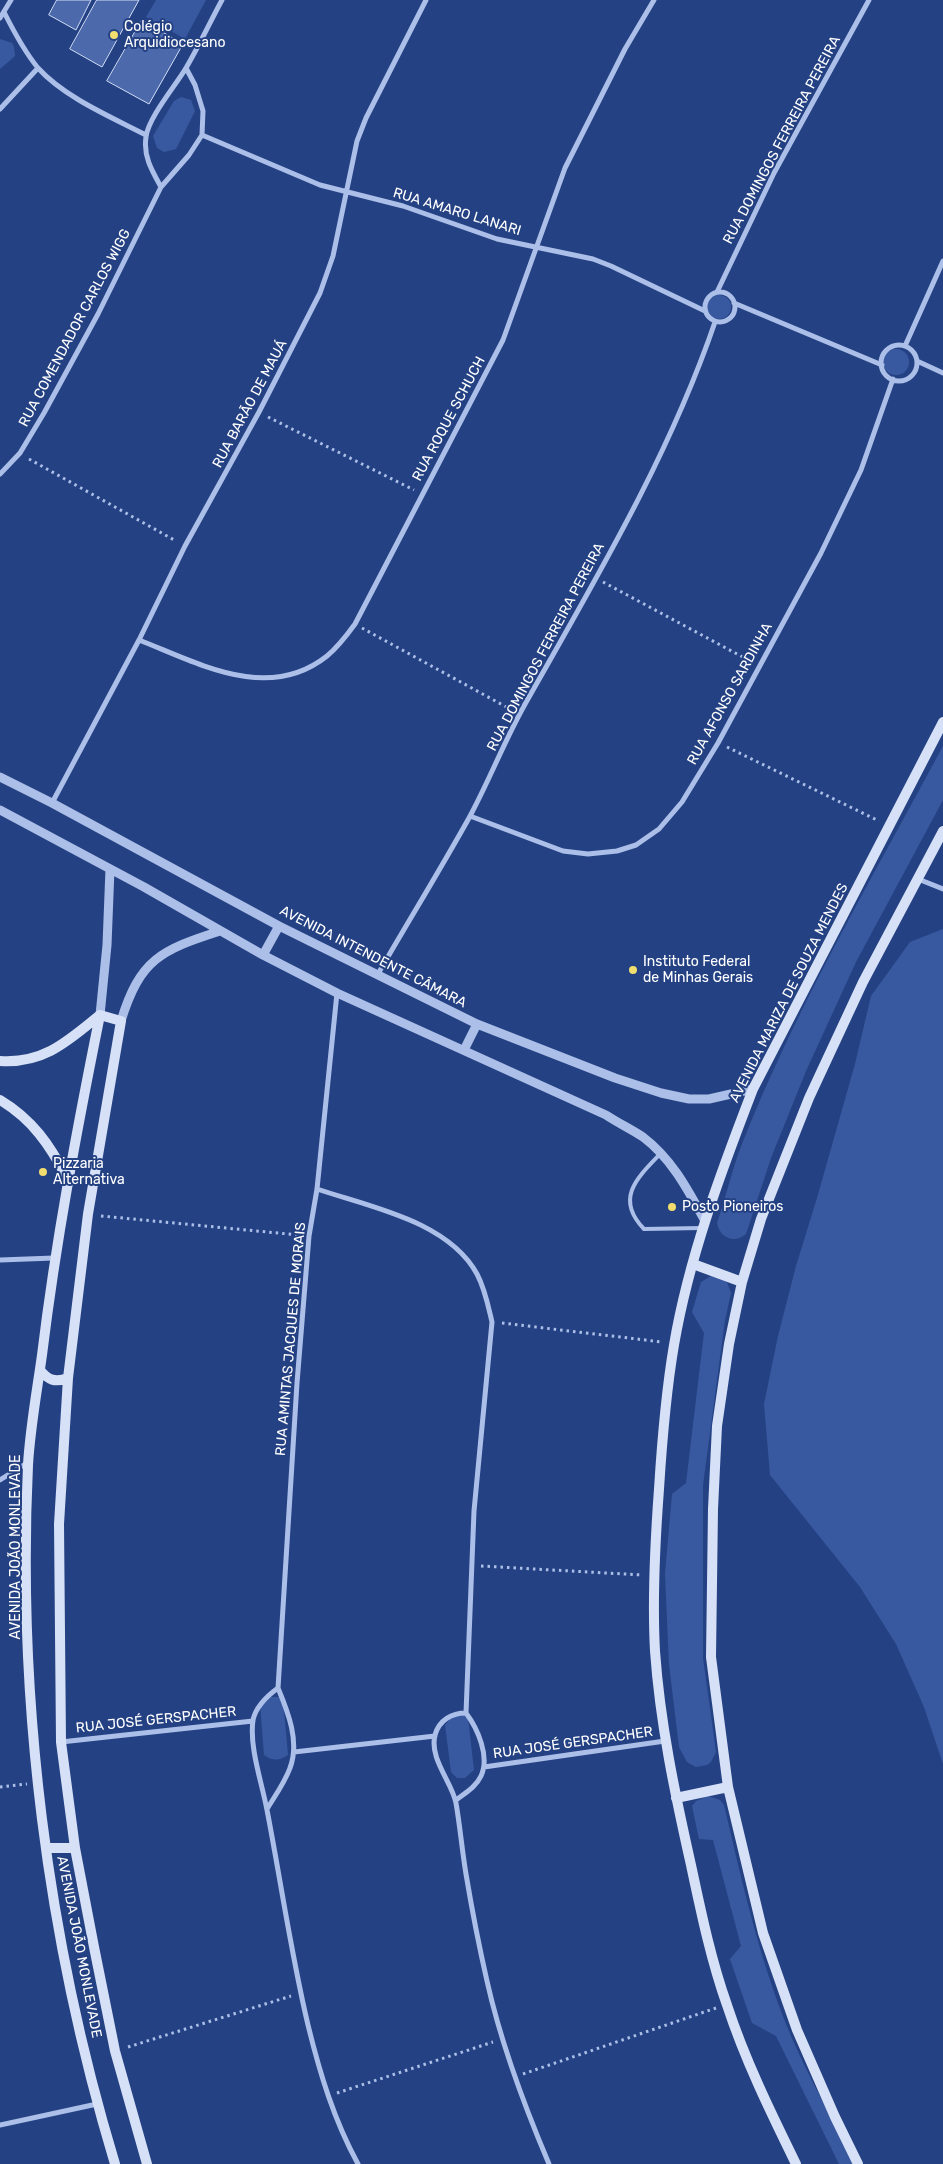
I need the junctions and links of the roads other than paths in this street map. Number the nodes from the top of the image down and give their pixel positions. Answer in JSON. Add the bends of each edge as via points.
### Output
{"nodes":[{"id":1,"x":11,"y":0,"type":"edge"},
{"id":2,"x":222,"y":0,"type":"edge"},
{"id":3,"x":426,"y":0,"type":"edge"},
{"id":4,"x":654,"y":0,"type":"edge"},
{"id":5,"x":869,"y":0,"type":"edge"},
{"id":6,"x":4,"y":12,"type":"junction"},
{"id":7,"x":0,"y":18,"type":"edge"},
{"id":8,"x":38,"y":68,"type":"junction"},
{"id":9,"x":186,"y":68,"type":"junction"},
{"id":10,"x":0,"y":109,"type":"edge"},
{"id":11,"x":146,"y":135,"type":"junction"},
{"id":12,"x":202,"y":136,"type":"junction"},
{"id":13,"x":161,"y":186,"type":"junction"},
{"id":14,"x":347,"y":193,"type":"junction"},
{"id":15,"x":537,"y":248,"type":"junction"},
{"id":16,"x":943,"y":261,"type":"edge"},
{"id":17,"x":717,"y":292,"type":"junction"},
{"id":18,"x":734,"y":303,"type":"junction"},
{"id":19,"x":705,"y":311,"type":"junction"},
{"id":20,"x":715,"y":322,"type":"junction"},
{"id":21,"x":905,"y":346,"type":"junction"},
{"id":22,"x":917,"y":361,"type":"junction"},
{"id":23,"x":882,"y":365,"type":"junction"},
{"id":24,"x":943,"y":373,"type":"edge"},
{"id":25,"x":893,"y":379,"type":"junction"},
{"id":26,"x":0,"y":474,"type":"edge"},
{"id":27,"x":138,"y":640,"type":"junction"},
{"id":28,"x":943,"y":722,"type":"edge"},
{"id":29,"x":0,"y":778,"type":"edge"},
{"id":30,"x":52,"y":803,"type":"junction"},
{"id":31,"x":0,"y":810,"type":"edge"},
{"id":32,"x":470,"y":816,"type":"junction"},
{"id":33,"x":943,"y":831,"type":"edge"},
{"id":34,"x":110,"y":869,"type":"junction"},
{"id":35,"x":918,"y":879,"type":"junction"},
{"id":36,"x":943,"y":889,"type":"edge"},
{"id":37,"x":279,"y":926,"type":"junction"},
{"id":38,"x":220,"y":931,"type":"junction"},
{"id":39,"x":263,"y":955,"type":"junction"},
{"id":40,"x":378,"y":974,"type":"junction"},
{"id":41,"x":337,"y":993,"type":"junction"},
{"id":42,"x":100,"y":1015,"type":"junction"},
{"id":43,"x":121,"y":1021,"type":"junction"},
{"id":44,"x":477,"y":1024,"type":"junction"},
{"id":45,"x":464,"y":1050,"type":"junction"},
{"id":46,"x":0,"y":1061,"type":"edge"},
{"id":47,"x":753,"y":1089,"type":"junction"},
{"id":48,"x":0,"y":1100,"type":"edge"},
{"id":49,"x":661,"y":1153,"type":"junction"},
{"id":50,"x":67,"y":1178,"type":"junction"},
{"id":51,"x":317,"y":1189,"type":"junction"},
{"id":52,"x":704,"y":1224,"type":"junction"},
{"id":53,"x":54,"y":1258,"type":"junction"},
{"id":54,"x":0,"y":1260,"type":"edge"},
{"id":55,"x":693,"y":1264,"type":"junction"},
{"id":56,"x":742,"y":1282,"type":"junction"},
{"id":57,"x":40,"y":1370,"type":"junction"},
{"id":58,"x":68,"y":1378,"type":"junction"},
{"id":59,"x":28,"y":1462,"type":"junction"},
{"id":60,"x":0,"y":1480,"type":"edge"},
{"id":61,"x":278,"y":1688,"type":"junction"},
{"id":62,"x":466,"y":1713,"type":"junction"},
{"id":63,"x":253,"y":1721,"type":"junction"},
{"id":64,"x":434,"y":1736,"type":"junction"},
{"id":65,"x":665,"y":1741,"type":"junction"},
{"id":66,"x":61,"y":1742,"type":"junction"},
{"id":67,"x":294,"y":1752,"type":"junction"},
{"id":68,"x":484,"y":1767,"type":"junction"},
{"id":69,"x":728,"y":1787,"type":"junction"},
{"id":70,"x":676,"y":1798,"type":"junction"},
{"id":71,"x":456,"y":1800,"type":"junction"},
{"id":72,"x":267,"y":1809,"type":"junction"},
{"id":73,"x":46,"y":1848,"type":"junction"},
{"id":74,"x":75,"y":1848,"type":"junction"},
{"id":75,"x":97,"y":2104,"type":"junction"},
{"id":76,"x":0,"y":2125,"type":"edge"},
{"id":77,"x":116,"y":2164,"type":"edge"},
{"id":78,"x":147,"y":2164,"type":"edge"},
{"id":79,"x":358,"y":2164,"type":"edge"},
{"id":80,"x":549,"y":2164,"type":"edge"},
{"id":81,"x":796,"y":2164,"type":"edge"},
{"id":82,"x":858,"y":2164,"type":"edge"}],
"edges":[{"from":1,"to":6,"type":"street"},
{"from":2,"to":9,"type":"street"},
{"from":3,"to":14,"type":"street","name":"RUA BARÃO DE MAUÁ","via":[[366,118],[357,141]]},
{"from":4,"to":15,"type":"street","name":"RUA ROQUE SCHUCH","via":[[625,49],[565,168]]},
{"from":5,"to":17,"type":"street","name":"RUA DOMINGOS FERREIRA PEREIRA","via":[[769,182]]},
{"from":6,"to":7,"type":"street"},
{"from":6,"to":8,"type":"street"},
{"from":8,"to":10,"type":"street"},
{"from":8,"to":11,"type":"street","via":[[68,91]]},
{"from":9,"to":11,"type":"street"},
{"from":9,"to":12,"type":"street","via":[[203,111]]},
{"from":11,"to":13,"type":"street","via":[[150,168]]},
{"from":12,"to":13,"type":"street","name":"RUA COMENDADOR CARLOS WIGG"},
{"from":12,"to":14,"type":"street","name":"RUA AMARO LANARI"},
{"from":13,"to":26,"type":"street","name":"RUA COMENDADOR CARLOS WIGG","via":[[98,314],[20,453]]},
{"from":14,"to":15,"type":"street","name":"RUA AMARO LANARI","via":[[402,206],[484,235]]},
{"from":14,"to":27,"type":"street","name":"RUA BARÃO DE MAUÁ","via":[[333,256],[320,292]]},
{"from":15,"to":19,"type":"street","name":"RUA AMARO LANARI","via":[[611,266]]},
{"from":15,"to":27,"type":"street","name":"RUA ROQUE SCHUCH","via":[[503,340],[355,624],[329,655],[294,674],[259,679],[232,674]]},
{"from":16,"to":21,"type":"street"},
{"from":17,"to":18,"type":"street","via":[[728,295]]},
{"from":17,"to":19,"type":"street","via":[[707,299]]},
{"from":18,"to":20,"type":"street","via":[[734,313],[730,318]]},
{"from":18,"to":23,"type":"street"},
{"from":19,"to":20,"type":"street"},
{"from":20,"to":32,"type":"street","name":"RUA DOMINGOS FERREIRA PEREIRA","via":[[679,417],[596,578],[520,715]]},
{"from":21,"to":22,"type":"street"},
{"from":21,"to":23,"type":"street","via":[[890,348],[883,357]]},
{"from":22,"to":24,"type":"street"},
{"from":22,"to":25,"type":"street","via":[[916,370],[910,377]]},
{"from":23,"to":25,"type":"street"},
{"from":25,"to":32,"type":"street","name":"RUA AFONSO SARDINHA","via":[[850,496],[718,742],[672,816],[648,838],[617,851],[588,854],[564,851]]},
{"from":27,"to":30,"type":"street","name":"RUA BARÃO DE MAUÁ"},
{"from":28,"to":47,"type":"main road","name":"AVENIDA MARIZA DE SOUZA MENDES"},
{"from":29,"to":30,"type":"street","name":"AVENIDA INTENDENTE CÂMARA"},
{"from":30,"to":37,"type":"street","name":"AVENIDA INTENDENTE CÂMARA"},
{"from":31,"to":34,"type":"street"},
{"from":32,"to":40,"type":"street","name":"RUA DOMINGOS FERREIRA PEREIRA"},
{"from":33,"to":35,"type":"main road"},
{"from":34,"to":38,"type":"street"},
{"from":34,"to":42,"type":"street","name":"AVENIDA JOÃO MONLEVADE"},
{"from":35,"to":36,"type":"street"},
{"from":35,"to":56,"type":"main road","via":[[863,982],[809,1098],[761,1218]]},
{"from":37,"to":39,"type":"street"},
{"from":37,"to":40,"type":"street","name":"AVENIDA INTENDENTE CÂMARA"},
{"from":38,"to":39,"type":"street"},
{"from":38,"to":43,"type":"street","name":"AVENIDA JOÃO MONLEVADE","via":[[165,951],[147,966],[135,982]]},
{"from":39,"to":41,"type":"street"},
{"from":40,"to":44,"type":"street","name":"AVENIDA INTENDENTE CÂMARA"},
{"from":41,"to":45,"type":"street"},
{"from":41,"to":51,"type":"street","name":"RUA AMINTAS JACQUES DE MORAIS"},
{"from":42,"to":43,"type":"main road"},
{"from":42,"to":46,"type":"main road","via":[[53,1050],[27,1060]]},
{"from":42,"to":50,"type":"main road","name":"AVENIDA JOÃO MONLEVADE"},
{"from":43,"to":58,"type":"main road","name":"AVENIDA JOÃO MONLEVADE","via":[[88,1214]]},
{"from":44,"to":45,"type":"street"},
{"from":44,"to":47,"type":"street","name":"AVENIDA INTENDENTE CÂMARA","via":[[661,1093],[709,1099]]},
{"from":45,"to":49,"type":"street","via":[[606,1115]]},
{"from":47,"to":52,"type":"main road","name":"AVENIDA MARIZA DE SOUZA MENDES"},
{"from":48,"to":50,"type":"main road","via":[[28,1120],[44,1137]]},
{"from":49,"to":52,"type":"street","via":[[687,1187]]},
{"from":49,"to":52,"type":"lane","via":[[637,1178],[631,1190],[631,1205],[638,1223],[644,1229]]},
{"from":50,"to":53,"type":"main road","name":"AVENIDA JOÃO MONLEVADE"},
{"from":51,"to":61,"type":"street","name":"RUA AMINTAS JACQUES DE MORAIS","via":[[297,1383]]},
{"from":51,"to":62,"type":"street","via":[[407,1219],[453,1244],[476,1272],[487,1299],[492,1322],[474,1511]]},
{"from":52,"to":55,"type":"main road","name":"AVENIDA MARIZA DE SOUZA MENDES"},
{"from":53,"to":54,"type":"street"},
{"from":53,"to":57,"type":"main road","name":"AVENIDA JOÃO MONLEVADE"},
{"from":55,"to":56,"type":"main road"},
{"from":55,"to":65,"type":"main road","name":"AVENIDA MARIZA DE SOUZA MENDES","via":[[674,1344],[662,1444],[653,1576],[656,1653]]},
{"from":56,"to":69,"type":"main road","via":[[729,1344],[718,1426],[713,1510],[711,1657]]},
{"from":57,"to":58,"type":"main road","via":[[53,1381]]},
{"from":57,"to":59,"type":"main road","name":"AVENIDA JOÃO MONLEVADE"},
{"from":58,"to":66,"type":"main road","name":"AVENIDA JOÃO MONLEVADE","via":[[58,1524]]},
{"from":59,"to":60,"type":"street"},
{"from":59,"to":73,"type":"main road","name":"AVENIDA JOÃO MONLEVADE","via":[[26,1557],[30,1688]]},
{"from":61,"to":63,"type":"street","via":[[261,1703]]},
{"from":61,"to":67,"type":"street","name":"RUA AMINTAS JACQUES DE MORAIS","via":[[288,1716]]},
{"from":62,"to":64,"type":"street","via":[[447,1718]]},
{"from":62,"to":68,"type":"street","via":[[479,1736]]},
{"from":63,"to":66,"type":"street","name":"RUA JOSÉ GERSPACHER"},
{"from":63,"to":72,"type":"street"},
{"from":64,"to":67,"type":"street"},
{"from":64,"to":71,"type":"street","via":[[438,1762]]},
{"from":65,"to":68,"type":"street","name":"RUA JOSÉ GERSPACHER"},
{"from":65,"to":70,"type":"main road","name":"AVENIDA MARIZA DE SOUZA MENDES"},
{"from":66,"to":74,"type":"main road","name":"AVENIDA JOÃO MONLEVADE"},
{"from":67,"to":72,"type":"street","name":"RUA AMINTAS JACQUES DE MORAIS","via":[[290,1768]]},
{"from":68,"to":71,"type":"street","via":[[477,1783]]},
{"from":69,"to":70,"type":"main road"},
{"from":69,"to":82,"type":"main road","via":[[763,1933],[796,2030]]},
{"from":70,"to":81,"type":"main road","name":"AVENIDA MARIZA DE SOUZA MENDES","via":[[727,2005]]},
{"from":71,"to":80,"type":"street","via":[[469,1892],[487,1983],[502,2039]]},
{"from":72,"to":79,"type":"street","via":[[285,1918],[327,2097]]},
{"from":73,"to":74,"type":"main road"},
{"from":73,"to":75,"type":"main road","name":"AVENIDA JOÃO MONLEVADE","via":[[66,1967]]},
{"from":74,"to":78,"type":"main road","name":"AVENIDA JOÃO MONLEVADE","via":[[115,2051]]},
{"from":75,"to":76,"type":"street"},
{"from":75,"to":77,"type":"main road","name":"AVENIDA JOÃO MONLEVADE"}]}
